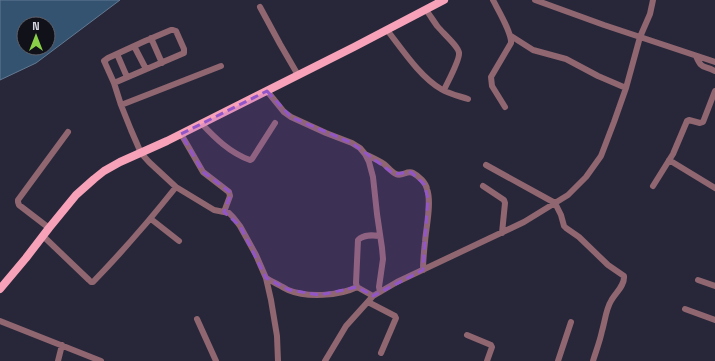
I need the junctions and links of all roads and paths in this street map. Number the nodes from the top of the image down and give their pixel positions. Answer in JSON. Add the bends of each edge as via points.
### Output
{"nodes":[{"id":1,"x":444,"y":0,"type":"edge"},
{"id":2,"x":493,"y":0,"type":"edge"},
{"id":3,"x":535,"y":0,"type":"edge"},
{"id":4,"x":653,"y":0,"type":"edge"},
{"id":5,"x":550,"y":2,"type":"edge"},
{"id":6,"x":260,"y":7,"type":"dead end"},
{"id":7,"x":426,"y":10,"type":"junction"},
{"id":8,"x":387,"y":30,"type":"junction"},
{"id":9,"x":511,"y":36,"type":"junction"},
{"id":10,"x":640,"y":37,"type":"junction"},
{"id":11,"x":151,"y":38,"type":"junction"},
{"id":12,"x":134,"y":46,"type":"junction"},
{"id":13,"x":117,"y":54,"type":"junction"},
{"id":14,"x":696,"y":56,"type":"junction"},
{"id":15,"x":715,"y":62,"type":"edge"},
{"id":16,"x":162,"y":63,"type":"junction"},
{"id":17,"x":221,"y":66,"type":"dead end"},
{"id":18,"x":146,"y":69,"type":"junction"},
{"id":19,"x":715,"y":71,"type":"edge"},
{"id":20,"x":298,"y":75,"type":"junction"},
{"id":21,"x":127,"y":77,"type":"junction"},
{"id":22,"x":114,"y":83,"type":"junction"},
{"id":23,"x":626,"y":88,"type":"junction"},
{"id":24,"x":444,"y":90,"type":"junction"},
{"id":25,"x":267,"y":91,"type":"junction"},
{"id":26,"x":715,"y":91,"type":"edge"},
{"id":27,"x":468,"y":99,"type":"dead end"},
{"id":28,"x":121,"y":105,"type":"junction"},
{"id":29,"x":505,"y":108,"type":"dead end"},
{"id":30,"x":202,"y":123,"type":"junction"},
{"id":31,"x":275,"y":123,"type":"dead end"},
{"id":32,"x":68,"y":132,"type":"dead end"},
{"id":33,"x":181,"y":134,"type":"junction"},
{"id":34,"x":141,"y":153,"type":"junction"},
{"id":35,"x":365,"y":154,"type":"junction"},
{"id":36,"x":669,"y":160,"type":"junction"},
{"id":37,"x":486,"y":165,"type":"dead end"},
{"id":38,"x":483,"y":186,"type":"dead end"},
{"id":39,"x":653,"y":186,"type":"dead end"},
{"id":40,"x":176,"y":187,"type":"junction"},
{"id":41,"x":715,"y":188,"type":"edge"},
{"id":42,"x":555,"y":203,"type":"junction"},
{"id":43,"x":224,"y":212,"type":"junction"},
{"id":44,"x":151,"y":219,"type":"junction"},
{"id":45,"x":49,"y":228,"type":"junction"},
{"id":46,"x":502,"y":233,"type":"junction"},
{"id":47,"x":43,"y":236,"type":"junction"},
{"id":48,"x":380,"y":236,"type":"junction"},
{"id":49,"x":179,"y":241,"type":"dead end"},
{"id":50,"x":423,"y":270,"type":"junction"},
{"id":51,"x":266,"y":278,"type":"junction"},
{"id":52,"x":698,"y":280,"type":"dead end"},
{"id":53,"x":715,"y":286,"type":"edge"},
{"id":54,"x":358,"y":287,"type":"junction"},
{"id":55,"x":0,"y":289,"type":"edge"},
{"id":56,"x":380,"y":292,"type":"junction"},
{"id":57,"x":373,"y":296,"type":"junction"},
{"id":58,"x":368,"y":302,"type":"junction"},
{"id":59,"x":685,"y":309,"type":"dead end"},
{"id":60,"x":197,"y":320,"type":"dead end"},
{"id":61,"x":715,"y":320,"type":"edge"},
{"id":62,"x":0,"y":321,"type":"edge"},
{"id":63,"x":571,"y":322,"type":"dead end"},
{"id":64,"x":467,"y":335,"type":"dead end"},
{"id":65,"x":62,"y":345,"type":"junction"},
{"id":66,"x":381,"y":354,"type":"dead end"},
{"id":67,"x":58,"y":361,"type":"edge"},
{"id":68,"x":101,"y":361,"type":"edge"},
{"id":69,"x":216,"y":361,"type":"edge"},
{"id":70,"x":278,"y":361,"type":"edge"},
{"id":71,"x":325,"y":361,"type":"edge"},
{"id":72,"x":487,"y":361,"type":"edge"},
{"id":73,"x":558,"y":361,"type":"edge"},
{"id":74,"x":593,"y":361,"type":"edge"}],
"edges":[{"from":1,"to":7,"type":"main road"},
{"from":2,"to":9,"type":"street"},
{"from":3,"to":5,"type":"street"},
{"from":4,"to":10,"type":"street"},
{"from":5,"to":10,"type":"street"},
{"from":6,"to":20,"type":"street"},
{"from":7,"to":8,"type":"main road"},
{"from":7,"to":24,"type":"street","via":[[460,53]]},
{"from":8,"to":20,"type":"main road"},
{"from":8,"to":24,"type":"street","via":[[421,73]]},
{"from":9,"to":23,"type":"street","via":[[533,50],[566,59]]},
{"from":9,"to":29,"type":"street","via":[[511,43],[491,77],[492,86]]},
{"from":10,"to":14,"type":"street"},
{"from":10,"to":23,"type":"street"},
{"from":11,"to":12,"type":"street"},
{"from":11,"to":16,"type":"street"},
{"from":11,"to":16,"type":"street","via":[[175,30],[184,49],[181,55]]},
{"from":12,"to":13,"type":"street"},
{"from":12,"to":18,"type":"street"},
{"from":13,"to":21,"type":"street"},
{"from":13,"to":22,"type":"street","via":[[104,61]]},
{"from":14,"to":15,"type":"street"},
{"from":14,"to":19,"type":"street","via":[[701,66]]},
{"from":16,"to":18,"type":"street"},
{"from":17,"to":28,"type":"street"},
{"from":18,"to":21,"type":"street"},
{"from":20,"to":25,"type":"main road"},
{"from":21,"to":22,"type":"street"},
{"from":22,"to":28,"type":"street"},
{"from":23,"to":42,"type":"street","via":[[601,156],[586,177],[568,195]]},
{"from":24,"to":27,"type":"street"},
{"from":25,"to":30,"type":"main road"},
{"from":25,"to":35,"type":"street","via":[[291,117],[352,143]]},
{"from":26,"to":36,"type":"street","via":[[703,122],[687,121]]},
{"from":28,"to":34,"type":"street"},
{"from":30,"to":31,"type":"street","via":[[227,148],[250,160]]},
{"from":30,"to":33,"type":"main road"},
{"from":32,"to":45,"type":"street","via":[[18,200],[19,205]]},
{"from":33,"to":34,"type":"main road"},
{"from":33,"to":43,"type":"street","via":[[203,172],[229,192]]},
{"from":34,"to":40,"type":"street"},
{"from":34,"to":45,"type":"main road","via":[[94,178],[76,195]]},
{"from":35,"to":48,"type":"street","via":[[373,177]]},
{"from":35,"to":50,"type":"street","via":[[384,164],[394,174],[414,174],[427,188],[428,219]]},
{"from":36,"to":39,"type":"street"},
{"from":36,"to":41,"type":"street"},
{"from":37,"to":42,"type":"street"},
{"from":38,"to":46,"type":"street","via":[[504,200]]},
{"from":40,"to":43,"type":"street","via":[[214,210]]},
{"from":40,"to":44,"type":"street"},
{"from":42,"to":46,"type":"street"},
{"from":42,"to":74,"type":"street","via":[[564,226],[624,277],[608,306]]},
{"from":43,"to":51,"type":"street","via":[[233,217],[240,226]]},
{"from":44,"to":47,"type":"street","via":[[92,282]]},
{"from":44,"to":49,"type":"street"},
{"from":45,"to":47,"type":"main road"},
{"from":46,"to":50,"type":"street"},
{"from":47,"to":55,"type":"main road"},
{"from":48,"to":54,"type":"street","via":[[365,236],[358,240]]},
{"from":48,"to":56,"type":"street","via":[[383,258]]},
{"from":50,"to":56,"type":"street"},
{"from":51,"to":54,"type":"street","via":[[289,290],[308,295],[340,292]]},
{"from":51,"to":70,"type":"street","via":[[277,336]]},
{"from":52,"to":53,"type":"street"},
{"from":54,"to":57,"type":"street"},
{"from":56,"to":57,"type":"street"},
{"from":57,"to":58,"type":"street"},
{"from":58,"to":66,"type":"street","via":[[396,318]]},
{"from":58,"to":71,"type":"street","via":[[346,326]]},
{"from":59,"to":61,"type":"street"},
{"from":60,"to":69,"type":"street"},
{"from":62,"to":65,"type":"street"},
{"from":63,"to":73,"type":"street"},
{"from":64,"to":72,"type":"street","via":[[491,345]]},
{"from":65,"to":67,"type":"street"},
{"from":65,"to":68,"type":"street"}]}
